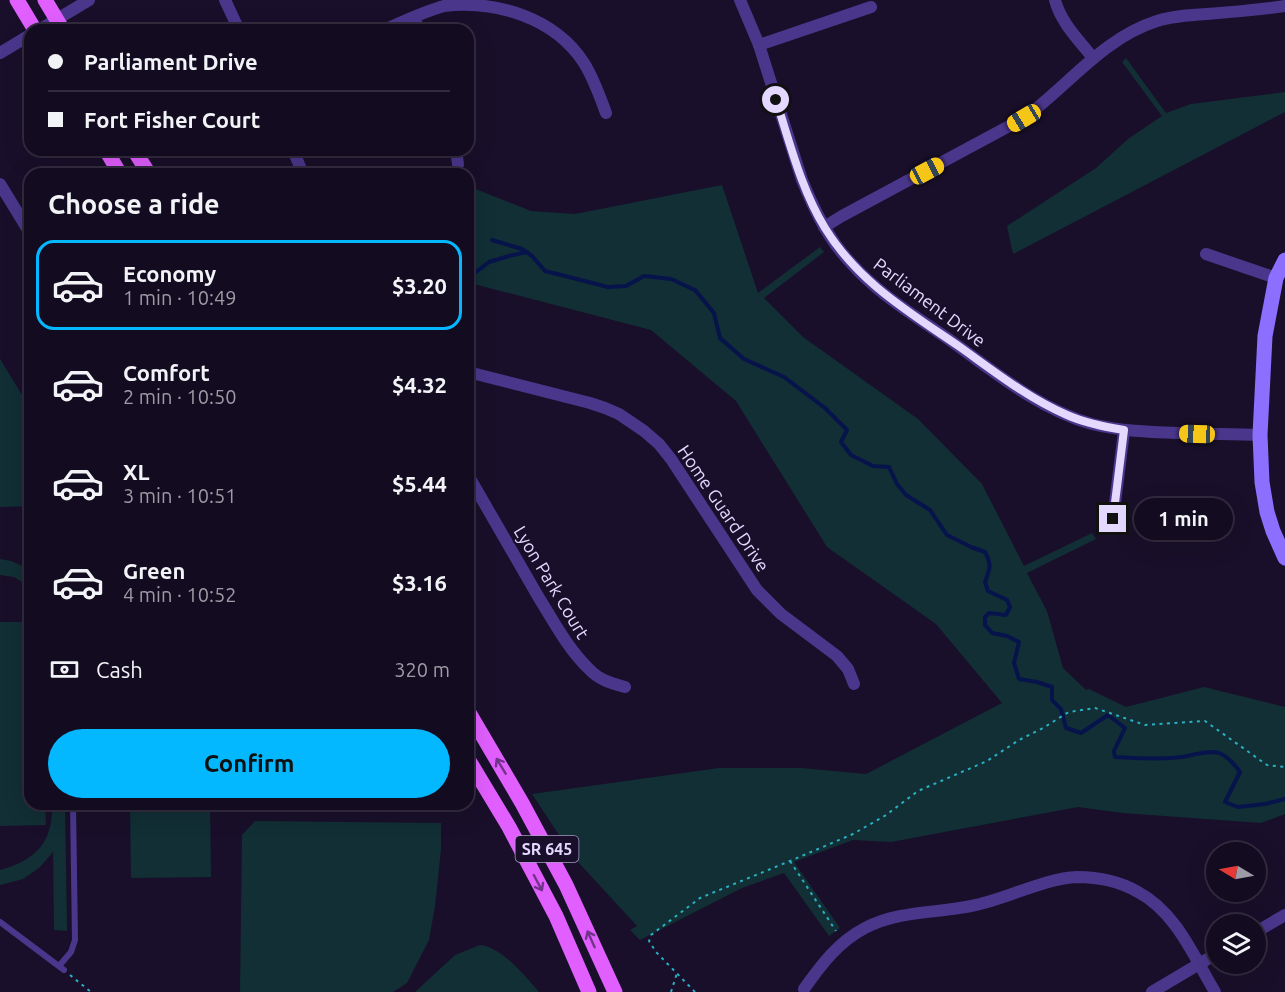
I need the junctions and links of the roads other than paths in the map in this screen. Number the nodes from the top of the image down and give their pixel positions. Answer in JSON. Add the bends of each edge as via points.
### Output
{"nodes":[{"id":1,"x":17,"y":0,"type":"edge"},
{"id":2,"x":45,"y":0,"type":"edge"},
{"id":3,"x":89,"y":0,"type":"edge"},
{"id":4,"x":225,"y":0,"type":"edge"},
{"id":5,"x":740,"y":0,"type":"edge"},
{"id":6,"x":1055,"y":0,"type":"edge"},
{"id":7,"x":1285,"y":6,"type":"edge"},
{"id":8,"x":871,"y":7,"type":"dead end"},
{"id":9,"x":414,"y":16,"type":"junction"},
{"id":10,"x":33,"y":24,"type":"edge"},
{"id":11,"x":59,"y":24,"type":"edge"},
{"id":12,"x":61,"y":24,"type":"edge"},
{"id":13,"x":236,"y":24,"type":"edge"},
{"id":14,"x":397,"y":24,"type":"edge"},
{"id":15,"x":417,"y":24,"type":"edge"},
{"id":16,"x":24,"y":39,"type":"edge"},
{"id":17,"x":759,"y":45,"type":"junction"},
{"id":18,"x":0,"y":53,"type":"edge"},
{"id":19,"x":1093,"y":58,"type":"junction"},
{"id":20,"x":606,"y":113,"type":"dead end"},
{"id":21,"x":457,"y":156,"type":"edge"},
{"id":22,"x":458,"y":164,"type":"dead end"},
{"id":23,"x":0,"y":184,"type":"edge"},
{"id":24,"x":24,"y":223,"type":"edge"},
{"id":25,"x":824,"y":227,"type":"junction"},
{"id":26,"x":1206,"y":254,"type":"dead end"},
{"id":27,"x":1285,"y":260,"type":"edge"},
{"id":28,"x":1276,"y":278,"type":"junction"},
{"id":29,"x":474,"y":374,"type":"edge"},
{"id":30,"x":1124,"y":430,"type":"junction"},
{"id":31,"x":1260,"y":435,"type":"junction"},
{"id":32,"x":474,"y":485,"type":"edge"},
{"id":33,"x":1113,"y":519,"type":"dead end"},
{"id":34,"x":1285,"y":558,"type":"edge"},
{"id":35,"x":854,"y":684,"type":"dead end"},
{"id":36,"x":625,"y":687,"type":"dead end"},
{"id":37,"x":474,"y":721,"type":"edge"},
{"id":38,"x":474,"y":769,"type":"edge"},
{"id":39,"x":73,"y":810,"type":"edge"},
{"id":40,"x":1285,"y":915,"type":"edge"},
{"id":41,"x":0,"y":922,"type":"edge"},
{"id":42,"x":1266,"y":926,"type":"edge"},
{"id":43,"x":1206,"y":960,"type":"edge"},
{"id":44,"x":1199,"y":964,"type":"junction"},
{"id":45,"x":804,"y":989,"type":"dead end"},
{"id":46,"x":589,"y":992,"type":"edge"},
{"id":47,"x":615,"y":992,"type":"edge"},
{"id":48,"x":1152,"y":992,"type":"edge"},
{"id":49,"x":1215,"y":992,"type":"edge"}],
"edges":[{"from":1,"to":10,"type":"main road"},
{"from":2,"to":11,"type":"main road"},
{"from":3,"to":12,"type":"street"},
{"from":4,"to":13,"type":"street"},
{"from":5,"to":17,"type":"street","name":"Parliament Drive"},
{"from":6,"to":19,"type":"street","via":[[1067,26]]},
{"from":7,"to":19,"type":"street","via":[[1157,21],[1114,42]]},
{"from":8,"to":17,"type":"street"},
{"from":9,"to":14,"type":"street"},
{"from":9,"to":15,"type":"street"},
{"from":9,"to":20,"type":"street","via":[[470,3],[503,6],[530,15],[556,32],[577,54]]},
{"from":16,"to":18,"type":"street"},
{"from":17,"to":25,"type":"street","name":"Parliament Drive","via":[[802,180]]},
{"from":19,"to":25,"type":"street","via":[[1024,118]]},
{"from":21,"to":22,"type":"street"},
{"from":23,"to":24,"type":"street"},
{"from":25,"to":30,"type":"street","name":"Parliament Drive","via":[[850,263],[871,283],[1015,386],[1070,416]]},
{"from":26,"to":28,"type":"street"},
{"from":27,"to":28,"type":"street"},
{"from":28,"to":31,"type":"street","via":[[1265,336]]},
{"from":29,"to":35,"type":"street","name":"Home Guard Drive","via":[[590,403],[619,414],[644,431],[671,459],[757,590],[781,614],[837,656]]},
{"from":30,"to":31,"type":"street","name":"Parliament Drive"},
{"from":30,"to":33,"type":"street"},
{"from":31,"to":34,"type":"street","via":[[1267,512]]},
{"from":32,"to":36,"type":"street","name":"Lyon Park Court","via":[[570,647],[599,678]]},
{"from":47,"to":37,"type":"main road","number":"SR 645","one_way":true,"via":[[566,885]]},
{"from":38,"to":46,"type":"main road","number":"SR 645","one_way":true,"via":[[550,906]]},
{"from":39,"to":41,"type":"lane","via":[[75,940],[61,968]]},
{"from":40,"to":42,"type":"street"},
{"from":43,"to":44,"type":"street"},
{"from":44,"to":45,"type":"street","via":[[1173,922],[1148,898],[1121,884],[1094,878],[1064,879],[980,904],[906,914],[864,928],[827,958]]},
{"from":44,"to":48,"type":"street"},
{"from":44,"to":49,"type":"street"}]}
